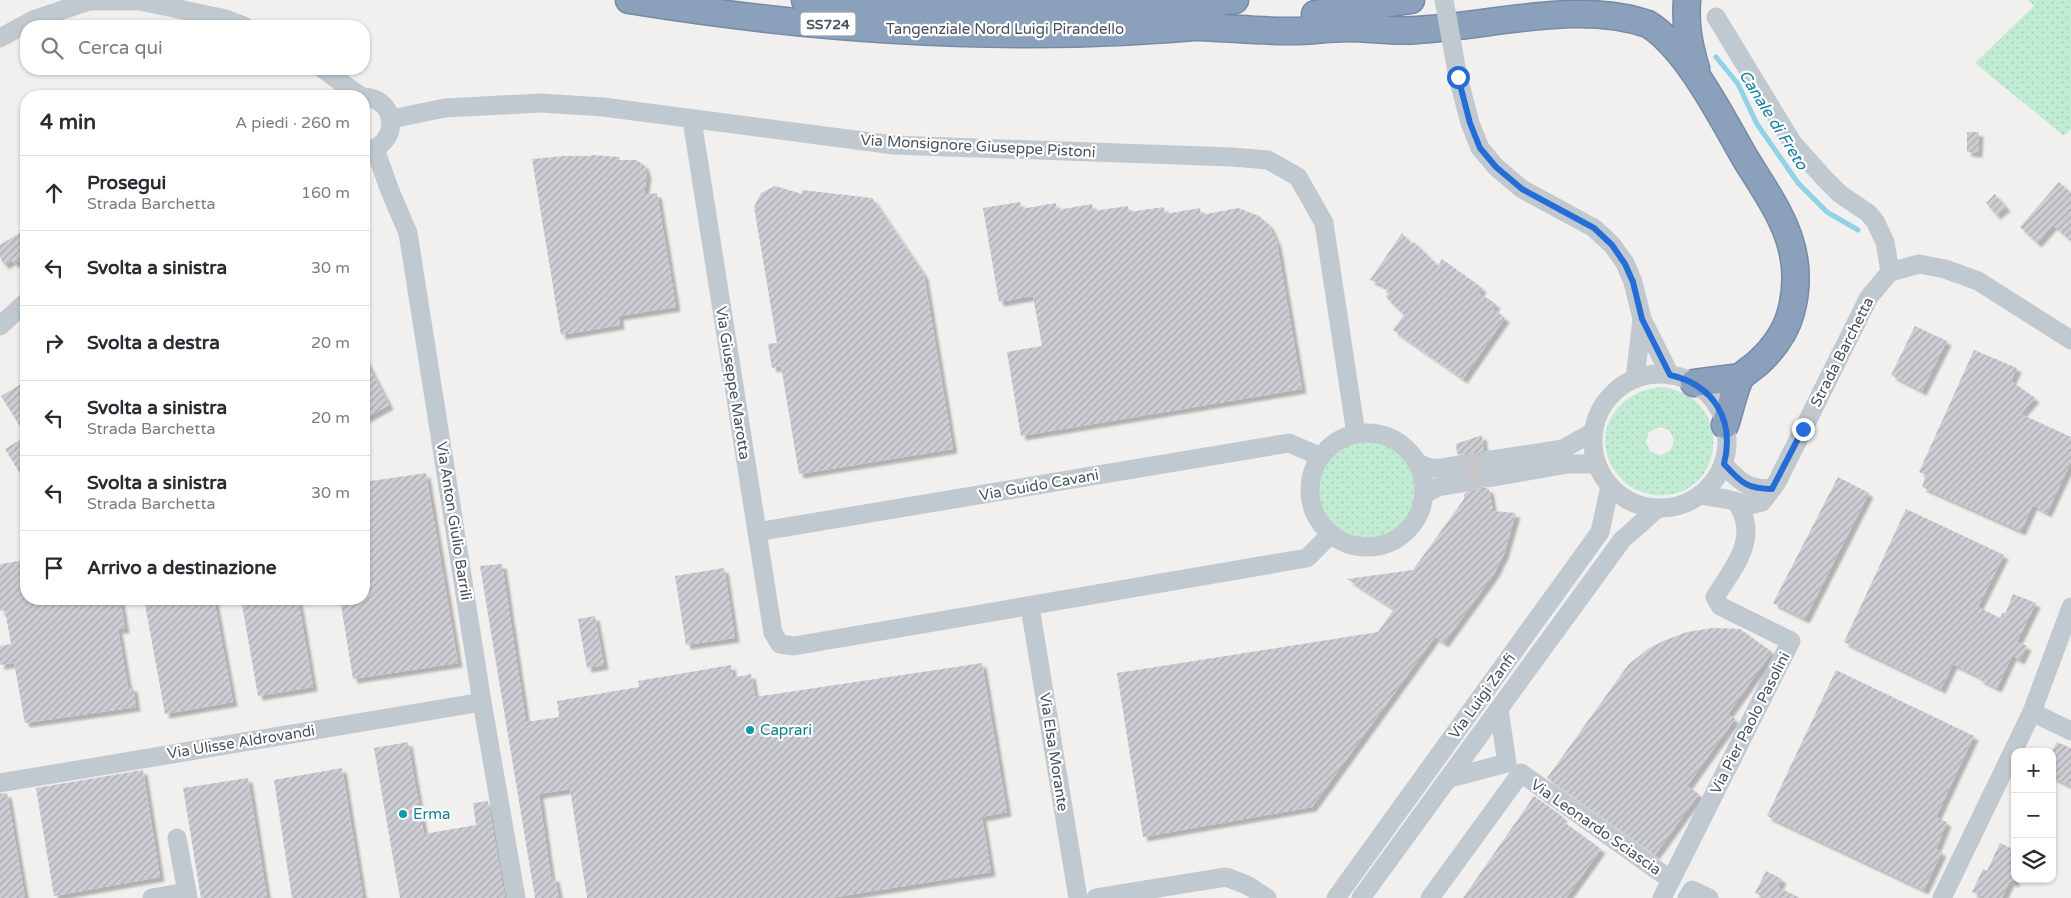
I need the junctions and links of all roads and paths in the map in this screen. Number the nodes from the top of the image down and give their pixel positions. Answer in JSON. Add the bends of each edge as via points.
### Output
{"nodes":[{"id":1,"x":629,"y":0,"type":"edge"},
{"id":2,"x":805,"y":0,"type":"edge"},
{"id":3,"x":1028,"y":0,"type":"edge"},
{"id":4,"x":1235,"y":0,"type":"edge"},
{"id":5,"x":1411,"y":0,"type":"edge"},
{"id":6,"x":1444,"y":0,"type":"edge"},
{"id":7,"x":1687,"y":0,"type":"edge"},
{"id":8,"x":945,"y":9,"type":"junction"},
{"id":9,"x":1716,"y":17,"type":"dead end"},
{"id":10,"x":33,"y":20,"type":"edge"},
{"id":11,"x":230,"y":20,"type":"edge"},
{"id":12,"x":20,"y":27,"type":"edge"},
{"id":13,"x":1200,"y":27,"type":"junction"},
{"id":14,"x":0,"y":38,"type":"edge"},
{"id":15,"x":331,"y":75,"type":"edge"},
{"id":16,"x":1699,"y":79,"type":"junction"},
{"id":17,"x":352,"y":90,"type":"edge"},
{"id":18,"x":370,"y":99,"type":"edge"},
{"id":19,"x":391,"y":119,"type":"junction"},
{"id":20,"x":692,"y":120,"type":"junction"},
{"id":21,"x":370,"y":150,"type":"edge"},
{"id":22,"x":370,"y":152,"type":"edge"},
{"id":23,"x":1890,"y":272,"type":"junction"},
{"id":24,"x":20,"y":308,"type":"edge"},
{"id":25,"x":1642,"y":319,"type":"junction"},
{"id":26,"x":0,"y":326,"type":"edge"},
{"id":27,"x":2071,"y":340,"type":"edge"},
{"id":28,"x":1670,"y":375,"type":"junction"},
{"id":29,"x":1741,"y":377,"type":"junction"},
{"id":30,"x":1634,"y":379,"type":"junction"},
{"id":31,"x":1694,"y":383,"type":"junction"},
{"id":32,"x":1726,"y":425,"type":"junction"},
{"id":33,"x":1593,"y":432,"type":"junction"},
{"id":34,"x":1356,"y":434,"type":"junction"},
{"id":35,"x":1319,"y":456,"type":"junction"},
{"id":36,"x":1417,"y":462,"type":"junction"},
{"id":37,"x":1596,"y":464,"type":"junction"},
{"id":38,"x":1724,"y":464,"type":"junction"},
{"id":39,"x":1610,"y":486,"type":"junction"},
{"id":40,"x":1772,"y":489,"type":"junction"},
{"id":41,"x":1425,"y":494,"type":"junction"},
{"id":42,"x":1700,"y":495,"type":"junction"},
{"id":43,"x":1737,"y":503,"type":"junction"},
{"id":44,"x":1658,"y":508,"type":"junction"},
{"id":45,"x":757,"y":532,"type":"junction"},
{"id":46,"x":1330,"y":534,"type":"junction"},
{"id":47,"x":1030,"y":607,"type":"junction"},
{"id":48,"x":2071,"y":607,"type":"edge"},
{"id":49,"x":482,"y":702,"type":"junction"},
{"id":50,"x":1500,"y":710,"type":"junction"},
{"id":51,"x":2032,"y":712,"type":"junction"},
{"id":52,"x":2071,"y":731,"type":"edge"},
{"id":53,"x":1514,"y":768,"type":"junction"},
{"id":54,"x":1450,"y":778,"type":"junction"},
{"id":55,"x":0,"y":782,"type":"edge"},
{"id":56,"x":177,"y":838,"type":"dead end"},
{"id":57,"x":1671,"y":880,"type":"junction"},
{"id":58,"x":187,"y":895,"type":"edge"},
{"id":59,"x":152,"y":898,"type":"edge"},
{"id":60,"x":516,"y":898,"type":"edge"},
{"id":61,"x":1078,"y":898,"type":"edge"},
{"id":62,"x":1096,"y":898,"type":"edge"},
{"id":63,"x":1267,"y":898,"type":"edge"},
{"id":64,"x":1336,"y":898,"type":"edge"},
{"id":65,"x":1361,"y":898,"type":"edge"},
{"id":66,"x":1430,"y":898,"type":"edge"},
{"id":67,"x":1662,"y":898,"type":"edge"},
{"id":68,"x":1688,"y":898,"type":"edge"},
{"id":69,"x":1709,"y":898,"type":"edge"},
{"id":70,"x":1942,"y":898,"type":"edge"}],
"edges":[{"from":1,"to":13,"type":"highway","name":"Tangenziale Nord Luigi Pirandello","number":"SS724","via":[[778,20],[883,29],[1030,33]]},
{"from":2,"to":8,"type":"highway","name":"Tangenziale Nord Luigi Pirandello","number":"SS724"},
{"from":3,"to":8,"type":"highway"},
{"from":4,"to":8,"type":"highway","name":"Tangenziale Nord Luigi Pirandello","number":"SS724","via":[[1165,8],[1101,10]]},
{"from":5,"to":13,"type":"highway","name":"Tangenziale Nord Luigi Pirandello","number":"SS724"},
{"from":6,"to":25,"type":"street","bridge":true,"via":[[1458,77],[1480,148],[1522,189],[1594,228],[1612,245],[1633,282]]},
{"from":7,"to":16,"type":"highway","via":[[1688,44]]},
{"from":9,"to":23,"type":"street","via":[[1792,142],[1828,183],[1875,221],[1885,242]]},
{"from":10,"to":11,"type":"street","via":[[89,1],[140,0]]},
{"from":12,"to":14,"type":"street"},
{"from":13,"to":16,"type":"highway","via":[[1290,32],[1339,28],[1417,30],[1544,9],[1599,7],[1648,25],[1668,41]]},
{"from":15,"to":17,"type":"street"},
{"from":16,"to":29,"type":"highway","via":[[1785,225],[1795,264],[1794,298],[1787,323],[1771,348]]},
{"from":18,"to":19,"type":"street","via":[[383,105]]},
{"from":19,"to":20,"type":"street","name":"Via Monsignore Giuseppe Pistoni","via":[[445,108],[541,103],[603,107]]},
{"from":19,"to":21,"type":"street","via":[[388,137],[383,144]]},
{"from":20,"to":34,"type":"street","name":"Via Monsignore Giuseppe Pistoni","via":[[894,145],[1268,160],[1298,177],[1324,223]]},
{"from":20,"to":45,"type":"street","name":"Via Giuseppe Marotta"},
{"from":22,"to":49,"type":"street","name":"Via Anton Giulio Barrili","via":[[408,233]]},
{"from":23,"to":27,"type":"street","via":[[1919,264],[1978,281]]},
{"from":23,"to":40,"type":"street","name":"Strada Barchetta","via":[[1869,297]]},
{"from":24,"to":26,"type":"street"},
{"from":25,"to":28,"type":"street"},
{"from":25,"to":30,"type":"street"},
{"from":28,"to":30,"type":"street","via":[[1651,374]]},
{"from":28,"to":31,"type":"street"},
{"from":29,"to":31,"type":"highway"},
{"from":29,"to":32,"type":"highway"},
{"from":30,"to":33,"type":"street","via":[[1607,400]]},
{"from":31,"to":32,"type":"street","via":[[1714,401]]},
{"from":32,"to":38,"type":"street","via":[[1728,440]]},
{"from":33,"to":37,"type":"street"},
{"from":33,"to":37,"type":"street","via":[[1563,449],[1486,470]]},
{"from":34,"to":35,"type":"street","via":[[1337,441]]},
{"from":34,"to":36,"type":"street","via":[[1390,438],[1400,443]]},
{"from":35,"to":45,"type":"street","name":"Via Guido Cavani","via":[[1289,443]]},
{"from":35,"to":46,"type":"street","via":[[1312,475],[1311,503],[1318,520]]},
{"from":36,"to":41,"type":"street"},
{"from":36,"to":41,"type":"street","via":[[1427,468],[1461,474]]},
{"from":37,"to":39,"type":"street"},
{"from":38,"to":40,"type":"street","via":[[1739,481],[1755,489]]},
{"from":38,"to":42,"type":"street","via":[[1716,480]]},
{"from":39,"to":44,"type":"street","via":[[1634,504]]},
{"from":39,"to":64,"type":"street","name":"Via Luigi Zanfi","via":[[1600,532]]},
{"from":40,"to":43,"type":"street","name":"Strada Barchetta","via":[[1762,502],[1750,505]]},
{"from":41,"to":46,"type":"street","via":[[1416,522],[1400,538],[1383,546],[1356,547]]},
{"from":42,"to":43,"type":"street","name":"Strada Barchetta"},
{"from":42,"to":44,"type":"street","via":[[1683,504]]},
{"from":43,"to":57,"type":"street","name":"Via Pier Paolo Pasolini","via":[[1744,513],[1747,537],[1734,568],[1715,596],[1720,606],[1791,641]]},
{"from":44,"to":50,"type":"street","name":"Via Luigi Zanfi","via":[[1622,540]]},
{"from":45,"to":47,"type":"street","name":"Via Giuseppe Marotta","via":[[774,632],[780,644],[794,646]]},
{"from":46,"to":47,"type":"street","via":[[1307,558]]},
{"from":47,"to":61,"type":"street","name":"Via Elsa Morante"},
{"from":48,"to":51,"type":"street"},
{"from":49,"to":55,"type":"street","name":"Via Ulisse Aldrovandi"},
{"from":49,"to":60,"type":"street","name":"Via Anton Giulio Barrili"},
{"from":50,"to":53,"type":"street"},
{"from":50,"to":54,"type":"street","name":"Via Luigi Zanfi"},
{"from":51,"to":52,"type":"street"},
{"from":51,"to":70,"type":"street"},
{"from":53,"to":54,"type":"street"},
{"from":53,"to":57,"type":"street","name":"Via Leonardo Sciascia"},
{"from":53,"to":66,"type":"street","name":"Via Leonardo Sciascia"},
{"from":54,"to":65,"type":"street","name":"Via Luigi Zanfi"},
{"from":56,"to":58,"type":"street"},
{"from":57,"to":67,"type":"street","name":"Via Pier Paolo Pasolini"},
{"from":58,"to":59,"type":"street"},
{"from":62,"to":63,"type":"street","via":[[1226,877],[1247,884]]},
{"from":68,"to":69,"type":"street","via":[[1692,890]]}]}
